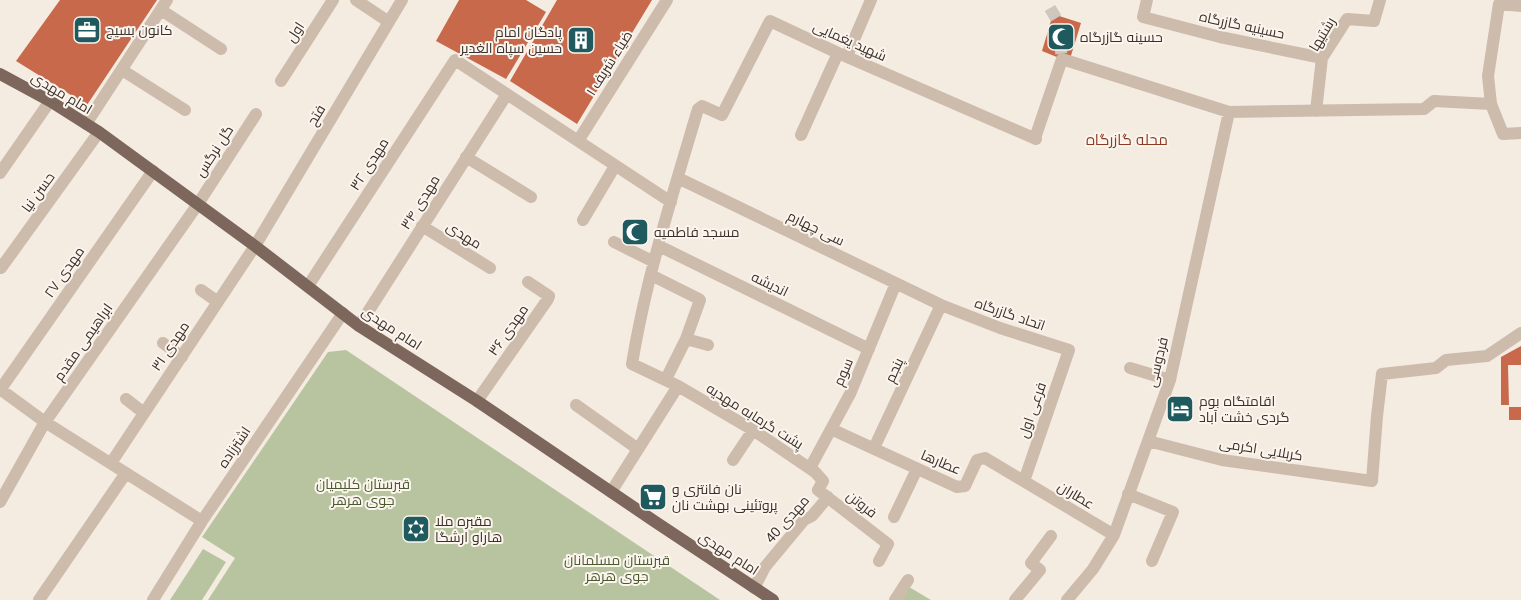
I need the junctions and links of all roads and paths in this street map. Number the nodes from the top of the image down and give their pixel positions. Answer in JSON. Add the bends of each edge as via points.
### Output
{"nodes":[{"id":1,"x":333,"y":0,"type":"edge"},
{"id":2,"x":356,"y":0,"type":"edge"},
{"id":3,"x":402,"y":0,"type":"edge"},
{"id":4,"x":667,"y":0,"type":"edge"},
{"id":5,"x":872,"y":0,"type":"edge"},
{"id":6,"x":1147,"y":0,"type":"edge"},
{"id":7,"x":1380,"y":0,"type":"edge"},
{"id":8,"x":164,"y":5,"type":"edge"},
{"id":9,"x":1521,"y":6,"type":"edge"},
{"id":10,"x":389,"y":22,"type":"junction"},
{"id":11,"x":221,"y":49,"type":"dead end"},
{"id":12,"x":842,"y":54,"type":"junction"},
{"id":13,"x":1322,"y":58,"type":"junction"},
{"id":14,"x":122,"y":70,"type":"junction"},
{"id":15,"x":0,"y":74,"type":"edge"},
{"id":16,"x":281,"y":81,"type":"dead end"},
{"id":17,"x":507,"y":94,"type":"junction"},
{"id":18,"x":50,"y":101,"type":"junction"},
{"id":19,"x":1491,"y":104,"type":"junction"},
{"id":20,"x":185,"y":110,"type":"dead end"},
{"id":21,"x":1316,"y":111,"type":"junction"},
{"id":22,"x":1229,"y":112,"type":"junction"},
{"id":23,"x":256,"y":114,"type":"dead end"},
{"id":24,"x":86,"y":124,"type":"junction"},
{"id":25,"x":99,"y":132,"type":"junction"},
{"id":26,"x":1521,"y":133,"type":"edge"},
{"id":27,"x":801,"y":135,"type":"dead end"},
{"id":28,"x":578,"y":141,"type":"junction"},
{"id":29,"x":466,"y":157,"type":"junction"},
{"id":30,"x":615,"y":166,"type":"junction"},
{"id":31,"x":153,"y":171,"type":"junction"},
{"id":32,"x":0,"y":173,"type":"edge"},
{"id":33,"x":678,"y":178,"type":"junction"},
{"id":34,"x":531,"y":198,"type":"dead end"},
{"id":35,"x":671,"y":202,"type":"junction"},
{"id":36,"x":198,"y":204,"type":"junction"},
{"id":37,"x":583,"y":220,"type":"dead end"},
{"id":38,"x":422,"y":226,"type":"junction"},
{"id":39,"x":614,"y":242,"type":"dead end"},
{"id":40,"x":255,"y":246,"type":"junction"},
{"id":41,"x":659,"y":246,"type":"junction"},
{"id":42,"x":654,"y":262,"type":"junction"},
{"id":43,"x":1,"y":268,"type":"edge"},
{"id":44,"x":490,"y":268,"type":"dead end"},
{"id":45,"x":651,"y":275,"type":"junction"},
{"id":46,"x":528,"y":282,"type":"dead end"},
{"id":47,"x":896,"y":283,"type":"junction"},
{"id":48,"x":308,"y":286,"type":"junction"},
{"id":49,"x":201,"y":290,"type":"dead end"},
{"id":50,"x":218,"y":302,"type":"junction"},
{"id":51,"x":941,"y":305,"type":"junction"},
{"id":52,"x":342,"y":313,"type":"junction"},
{"id":53,"x":359,"y":326,"type":"junction"},
{"id":54,"x":1521,"y":333,"type":"edge"},
{"id":55,"x":686,"y":338,"type":"junction"},
{"id":56,"x":162,"y":343,"type":"dead end"},
{"id":57,"x":708,"y":345,"type":"dead end"},
{"id":58,"x":868,"y":349,"type":"junction"},
{"id":59,"x":1069,"y":350,"type":"joint"},
{"id":60,"x":182,"y":356,"type":"junction"},
{"id":61,"x":1130,"y":368,"type":"dead end"},
{"id":62,"x":666,"y":379,"type":"junction"},
{"id":63,"x":1170,"y":380,"type":"junction"},
{"id":64,"x":678,"y":386,"type":"junction"},
{"id":65,"x":0,"y":389,"type":"edge"},
{"id":66,"x":126,"y":399,"type":"dead end"},
{"id":67,"x":478,"y":401,"type":"junction"},
{"id":68,"x":576,"y":405,"type":"dead end"},
{"id":69,"x":144,"y":412,"type":"junction"},
{"id":70,"x":45,"y":422,"type":"junction"},
{"id":71,"x":831,"y":429,"type":"junction"},
{"id":72,"x":754,"y":430,"type":"junction"},
{"id":73,"x":1148,"y":441,"type":"junction"},
{"id":74,"x":874,"y":448,"type":"junction"},
{"id":75,"x":638,"y":449,"type":"junction"},
{"id":76,"x":733,"y":460,"type":"dead end"},
{"id":77,"x":111,"y":463,"type":"junction"},
{"id":78,"x":917,"y":469,"type":"junction"},
{"id":79,"x":812,"y":470,"type":"junction"},
{"id":80,"x":126,"y":473,"type":"junction"},
{"id":81,"x":1024,"y":480,"type":"junction"},
{"id":82,"x":612,"y":492,"type":"junction"},
{"id":83,"x":1128,"y":494,"type":"junction"},
{"id":84,"x":828,"y":497,"type":"junction"},
{"id":85,"x":0,"y":502,"type":"edge"},
{"id":86,"x":894,"y":517,"type":"dead end"},
{"id":87,"x":202,"y":521,"type":"junction"},
{"id":88,"x":1114,"y":535,"type":"junction"},
{"id":89,"x":1050,"y":536,"type":"dead end"},
{"id":90,"x":879,"y":561,"type":"dead end"},
{"id":91,"x":1152,"y":561,"type":"dead end"},
{"id":92,"x":908,"y":580,"type":"dead end"},
{"id":93,"x":754,"y":588,"type":"junction"},
{"id":94,"x":39,"y":600,"type":"edge"},
{"id":95,"x":153,"y":600,"type":"edge"},
{"id":96,"x":773,"y":600,"type":"edge"},
{"id":97,"x":895,"y":600,"type":"edge"},
{"id":98,"x":1015,"y":600,"type":"edge"},
{"id":99,"x":1068,"y":600,"type":"edge"}],
"edges":[{"from":1,"to":16,"type":"street","name":"اول"},
{"from":2,"to":10,"type":"street"},
{"from":3,"to":10,"type":"street","name":"فتح"},
{"from":4,"to":28,"type":"street","name":"ضیاء شریف ۱"},
{"from":5,"to":12,"type":"street"},
{"from":6,"to":13,"type":"street","name":"حسینیه گازرگاه","via":[[1143,17]]},
{"from":7,"to":13,"type":"street","name":"رشتیها","via":[[1374,21],[1347,19]]},
{"from":8,"to":11,"type":"street"},
{"from":8,"to":14,"type":"street"},
{"from":9,"to":19,"type":"street","via":[[1499,4],[1488,76]]},
{"from":10,"to":40,"type":"street","name":"فتح"},
{"from":12,"to":22,"type":"street","name":"شهید یغمایی","via":[[1036,139],[1062,59]]},
{"from":12,"to":27,"type":"street"},
{"from":12,"to":33,"type":"street","name":"شهید یغمایی","via":[[770,21],[722,115],[702,106],[698,109]]},
{"from":13,"to":21,"type":"street","name":"رشتیها"},
{"from":14,"to":20,"type":"street"},
{"from":14,"to":24,"type":"street"},
{"from":15,"to":18,"type":"main road","name":"امام مهدی"},
{"from":17,"to":28,"type":"street"},
{"from":17,"to":29,"type":"street","name":"مهدی ۳۴"},
{"from":17,"to":48,"type":"street","name":"مهدی ۳۲","via":[[457,60],[453,61]]},
{"from":18,"to":24,"type":"main road","name":"امام مهدی"},
{"from":18,"to":32,"type":"street"},
{"from":19,"to":21,"type":"street","via":[[1434,101],[1424,109]]},
{"from":19,"to":26,"type":"street","via":[[1502,134]]},
{"from":21,"to":22,"type":"street"},
{"from":22,"to":63,"type":"street","name":"فردوسی"},
{"from":23,"to":36,"type":"street","name":"گل نرگس"},
{"from":24,"to":25,"type":"main road","name":"امام مهدی"},
{"from":25,"to":31,"type":"main road","name":"امام مهدی"},
{"from":25,"to":43,"type":"street","name":"حسن نیا"},
{"from":28,"to":30,"type":"street"},
{"from":29,"to":34,"type":"street"},
{"from":29,"to":38,"type":"street","name":"مهدی ۳۴"},
{"from":30,"to":35,"type":"street"},
{"from":30,"to":37,"type":"street"},
{"from":31,"to":36,"type":"main road","name":"امام مهدی"},
{"from":31,"to":65,"type":"street","name":"مهدی ۲۷"},
{"from":33,"to":35,"type":"street"},
{"from":33,"to":47,"type":"street","name":"سی چهارم"},
{"from":35,"to":41,"type":"street"},
{"from":36,"to":40,"type":"main road","name":"امام مهدی"},
{"from":36,"to":70,"type":"street","name":"ابراهیمی مقدم"},
{"from":38,"to":44,"type":"street","name":"مهدی"},
{"from":38,"to":53,"type":"street","name":"مهدی ۳۴"},
{"from":39,"to":42,"type":"street"},
{"from":40,"to":48,"type":"main road","name":"امام مهدی"},
{"from":40,"to":50,"type":"street","name":"مهدی ۳۱"},
{"from":41,"to":42,"type":"street"},
{"from":41,"to":58,"type":"street","name":"اندیشه"},
{"from":42,"to":45,"type":"street"},
{"from":45,"to":55,"type":"street","via":[[699,298]]},
{"from":45,"to":62,"type":"street","name":"پشت گرمابه مهدیه","via":[[632,364]]},
{"from":46,"to":67,"type":"street","name":"مهدی ۳۶","via":[[548,298]]},
{"from":47,"to":51,"type":"street","name":"سی چهارم"},
{"from":47,"to":58,"type":"street","name":"سوم"},
{"from":48,"to":52,"type":"main road","name":"امام مهدی"},
{"from":49,"to":50,"type":"street"},
{"from":50,"to":60,"type":"street","name":"مهدی ۳۱"},
{"from":51,"to":59,"type":"street","name":"اتحاد گازرگاه"},
{"from":51,"to":74,"type":"street","name":"پنجم"},
{"from":52,"to":53,"type":"main road","name":"امام مهدی"},
{"from":52,"to":87,"type":"street","name":"اشترزاده"},
{"from":53,"to":67,"type":"main road","name":"امام مهدی"},
{"from":54,"to":73,"type":"street","name":"کربلایی اکرمی","via":[[1487,356],[1446,360],[1436,368],[1382,374],[1372,481],[1222,460]]},
{"from":55,"to":57,"type":"street"},
{"from":55,"to":62,"type":"street"},
{"from":56,"to":60,"type":"street"},
{"from":58,"to":71,"type":"street","name":"سوم","via":[[850,394]]},
{"from":59,"to":81,"type":"street","name":"فرعی اول"},
{"from":60,"to":69,"type":"street","name":"مهدی ۳۱"},
{"from":61,"to":63,"type":"street"},
{"from":62,"to":64,"type":"street","name":"پشت گرمابه مهدیه"},
{"from":63,"to":73,"type":"street","name":"فردوسی"},
{"from":64,"to":72,"type":"street","name":"پشت گرمابه مهدیه"},
{"from":64,"to":75,"type":"street"},
{"from":65,"to":70,"type":"street"},
{"from":66,"to":69,"type":"street"},
{"from":67,"to":82,"type":"main road","name":"امام مهدی"},
{"from":68,"to":75,"type":"street"},
{"from":69,"to":77,"type":"street","name":"مهدی ۳۱"},
{"from":70,"to":77,"type":"street"},
{"from":70,"to":85,"type":"street","name":"ابراهیمی مقدم"},
{"from":71,"to":74,"type":"street","name":"عطارها"},
{"from":71,"to":79,"type":"street","name":"سوم"},
{"from":72,"to":76,"type":"street"},
{"from":72,"to":79,"type":"street","name":"پشت گرمابه مهدیه"},
{"from":73,"to":83,"type":"street","name":"فردوسی"},
{"from":74,"to":78,"type":"street","name":"عطارها"},
{"from":75,"to":82,"type":"street"},
{"from":77,"to":80,"type":"street"},
{"from":78,"to":81,"type":"street","name":"عطارها","via":[[962,487],[977,460],[985,458]]},
{"from":78,"to":86,"type":"street"},
{"from":79,"to":84,"type":"street","name":"فروتن","via":[[823,481],[818,490]]},
{"from":80,"to":87,"type":"street"},
{"from":80,"to":94,"type":"street"},
{"from":81,"to":88,"type":"street","name":"عطاران"},
{"from":82,"to":93,"type":"main road","name":"امام مهدی"},
{"from":83,"to":88,"type":"street","name":"فردوسی"},
{"from":83,"to":91,"type":"street","via":[[1173,512]]},
{"from":84,"to":90,"type":"street","name":"فروتن","via":[[888,544]]},
{"from":84,"to":93,"type":"street","name":"مهدی 40","via":[[765,567]]},
{"from":87,"to":95,"type":"street","name":"اشترزاده"},
{"from":88,"to":99,"type":"street","name":"فردوسی"},
{"from":89,"to":98,"type":"street","via":[[1031,563],[1040,570]]},
{"from":92,"to":97,"type":"street"},
{"from":93,"to":96,"type":"main road","name":"امام مهدی"}]}
